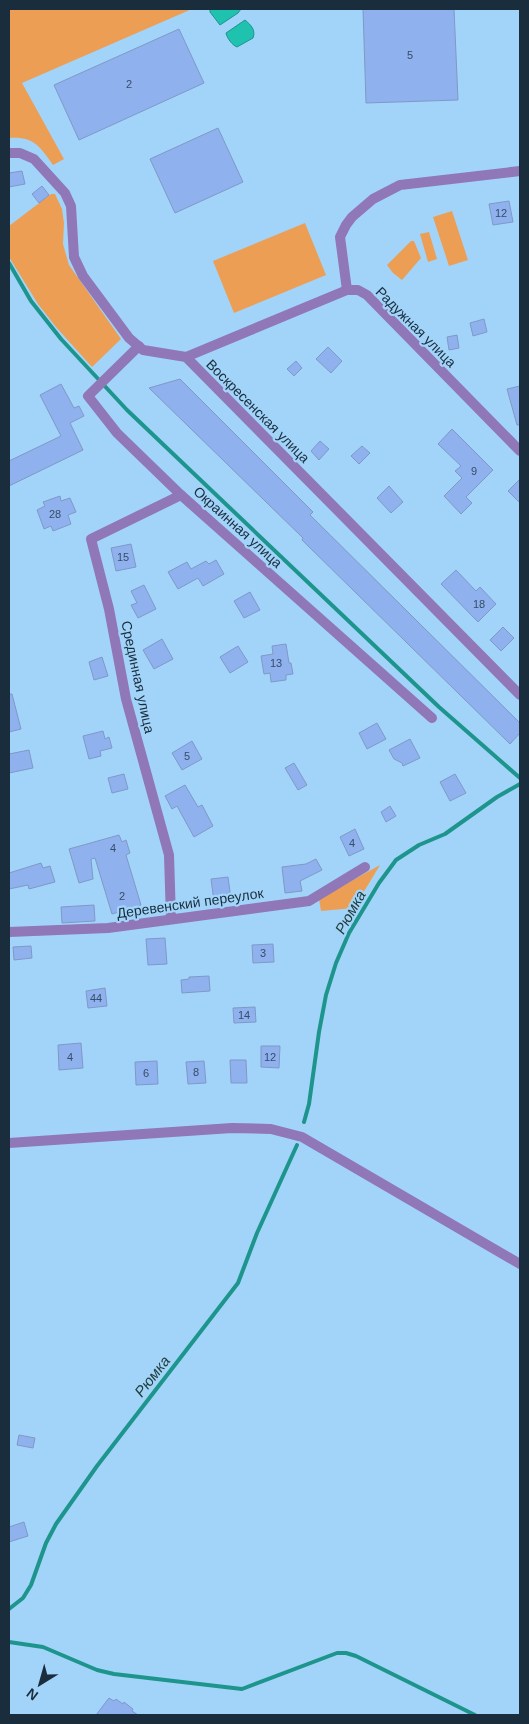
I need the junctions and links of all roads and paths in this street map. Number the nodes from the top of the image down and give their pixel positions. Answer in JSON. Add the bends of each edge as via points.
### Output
{"nodes":[{"id":1,"x":9,"y":153,"type":"edge"},
{"id":2,"x":520,"y":171,"type":"edge"},
{"id":3,"x":346,"y":290,"type":"junction"},
{"id":4,"x":138,"y":346,"type":"junction"},
{"id":5,"x":186,"y":357,"type":"junction"},
{"id":6,"x":520,"y":451,"type":"edge"},
{"id":7,"x":181,"y":495,"type":"junction"},
{"id":8,"x":520,"y":695,"type":"edge"},
{"id":9,"x":432,"y":718,"type":"dead end"},
{"id":10,"x":365,"y":867,"type":"dead end"},
{"id":11,"x":171,"y":919,"type":"junction"},
{"id":12,"x":9,"y":932,"type":"edge"},
{"id":13,"x":9,"y":1143,"type":"edge"},
{"id":14,"x":520,"y":1264,"type":"edge"}],
"edges":[{"from":1,"to":4,"type":"street","via":[[20,153],[34,159],[65,193],[71,206],[74,257],[83,276]]},
{"from":2,"to":3,"type":"street","via":[[400,185],[373,199],[352,217],[340,237]]},
{"from":3,"to":5,"type":"street"},
{"from":3,"to":6,"type":"street","name":"Радужная улица","via":[[358,290],[367,296]]},
{"from":4,"to":5,"type":"street","name":"Воскресенская улица","via":[[143,350]]},
{"from":4,"to":7,"type":"street","name":"Окраинная улица","via":[[88,396],[117,432]]},
{"from":5,"to":8,"type":"street","name":"Воскресенская улица"},
{"from":7,"to":9,"type":"street","name":"Окраинная улица"},
{"from":7,"to":11,"type":"street","name":"Срединная улица","via":[[91,539],[110,609],[126,698],[169,856]]},
{"from":10,"to":11,"type":"street","name":"Деревенский переулок","via":[[309,901]]},
{"from":11,"to":12,"type":"street","name":"Деревенский переулок","via":[[108,928]]},
{"from":13,"to":14,"type":"street","via":[[191,1129],[271,1129],[302,1137]]}]}
